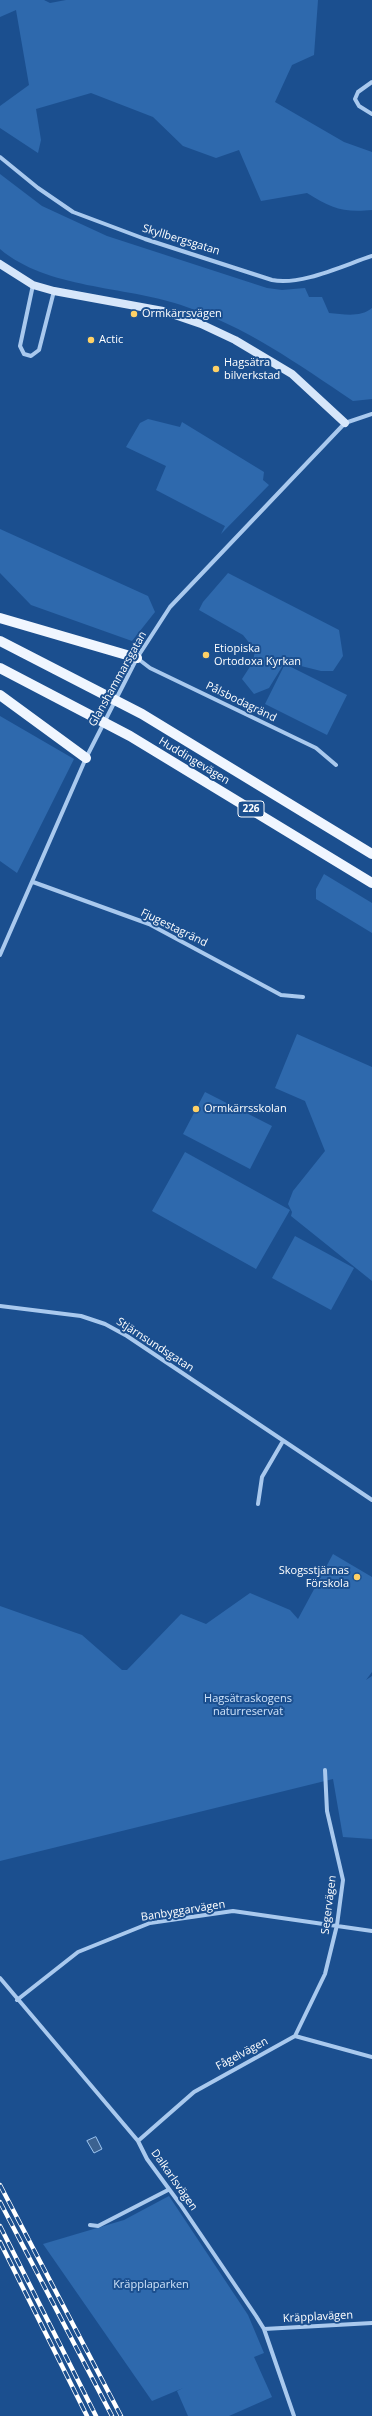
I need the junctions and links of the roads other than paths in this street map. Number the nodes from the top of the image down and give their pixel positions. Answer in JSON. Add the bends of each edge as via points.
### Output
{"nodes":[{"id":1,"x":372,"y":82,"type":"edge"},
{"id":2,"x":372,"y":114,"type":"edge"},
{"id":3,"x":0,"y":157,"type":"edge"},
{"id":4,"x":372,"y":256,"type":"edge"},
{"id":5,"x":0,"y":264,"type":"edge"},
{"id":6,"x":33,"y":285,"type":"junction"},
{"id":7,"x":54,"y":291,"type":"junction"},
{"id":8,"x":372,"y":414,"type":"edge"},
{"id":9,"x":345,"y":423,"type":"junction"},
{"id":10,"x":0,"y":618,"type":"edge"},
{"id":11,"x":0,"y":641,"type":"edge"},
{"id":12,"x":137,"y":658,"type":"junction"},
{"id":13,"x":0,"y":668,"type":"edge"},
{"id":14,"x":0,"y":695,"type":"edge"},
{"id":15,"x":86,"y":758,"type":"junction"},
{"id":16,"x":336,"y":765,"type":"dead end"},
{"id":17,"x":372,"y":854,"type":"edge"},
{"id":18,"x":32,"y":882,"type":"junction"},
{"id":19,"x":372,"y":883,"type":"edge"},
{"id":20,"x":0,"y":955,"type":"edge"},
{"id":21,"x":303,"y":997,"type":"dead end"},
{"id":22,"x":0,"y":1306,"type":"edge"},
{"id":23,"x":283,"y":1441,"type":"junction"},
{"id":24,"x":372,"y":1500,"type":"edge"},
{"id":25,"x":258,"y":1504,"type":"dead end"},
{"id":26,"x":325,"y":1770,"type":"dead end"},
{"id":27,"x":337,"y":1925,"type":"junction"},
{"id":28,"x":372,"y":1931,"type":"edge"},
{"id":29,"x":0,"y":1978,"type":"edge"},
{"id":30,"x":17,"y":2000,"type":"junction"},
{"id":31,"x":295,"y":2036,"type":"junction"},
{"id":32,"x":372,"y":2057,"type":"edge"},
{"id":33,"x":138,"y":2141,"type":"junction"},
{"id":34,"x":168,"y":2190,"type":"junction"},
{"id":35,"x":90,"y":2225,"type":"dead end"},
{"id":36,"x":372,"y":2323,"type":"edge"},
{"id":37,"x":264,"y":2328,"type":"junction"},
{"id":38,"x":294,"y":2416,"type":"edge"}],
"edges":[{"from":1,"to":2,"type":"street","via":[[358,92],[355,99],[359,106]]},
{"from":3,"to":4,"type":"street","name":"Skyllbergsgatan","via":[[73,212],[145,239],[272,280],[284,283]]},
{"from":5,"to":6,"type":"street"},
{"from":6,"to":7,"type":"street"},
{"from":6,"to":7,"type":"street","via":[[20,346],[24,354],[31,356],[40,350]]},
{"from":7,"to":9,"type":"street","via":[[163,312],[235,340],[292,374]]},
{"from":8,"to":9,"type":"street","name":"Glanshammarsgatan"},
{"from":9,"to":12,"type":"street","name":"Glanshammarsgatan","via":[[170,607]]},
{"from":10,"to":12,"type":"main road"},
{"from":11,"to":17,"type":"main road","name":"Huddingevägen","number":"226","via":[[142,714]]},
{"from":12,"to":15,"type":"street","name":"Glanshammarsgatan"},
{"from":12,"to":16,"type":"street","name":"Pålsbodagränd","via":[[150,668],[316,748]]},
{"from":13,"to":19,"type":"main road","name":"Huddingevägen","number":"226","via":[[130,736]]},
{"from":14,"to":15,"type":"main road"},
{"from":15,"to":18,"type":"street","name":"Glanshammarsgatan"},
{"from":18,"to":20,"type":"street","name":"Glanshammarsgatan"},
{"from":18,"to":21,"type":"street","name":"Fjugestagränd","via":[[149,924],[281,995]]},
{"from":22,"to":23,"type":"street","name":"Stjärnsundsgatan","via":[[81,1316],[105,1324],[127,1336]]},
{"from":23,"to":24,"type":"street","name":"Stjärnsundsgatan"},
{"from":23,"to":25,"type":"street","via":[[262,1477]]},
{"from":26,"to":27,"type":"street","name":"Segervägen","via":[[327,1811],[343,1880]]},
{"from":27,"to":28,"type":"street","name":"Banbyggarvägen"},
{"from":27,"to":30,"type":"street","name":"Banbyggarvägen","via":[[233,1911],[150,1923],[78,1952]]},
{"from":27,"to":31,"type":"street","name":"Segervägen","via":[[326,1974]]},
{"from":29,"to":30,"type":"street","name":"Dalkarlsvägen"},
{"from":30,"to":33,"type":"street","name":"Dalkarlsvägen"},
{"from":31,"to":32,"type":"street"},
{"from":31,"to":33,"type":"street","name":"Fågelvägen","via":[[194,2092]]},
{"from":33,"to":34,"type":"street","name":"Dalkarlsvägen"},
{"from":34,"to":35,"type":"street","via":[[98,2226]]},
{"from":34,"to":37,"type":"street","name":"Dalkarlsvägen"},
{"from":36,"to":37,"type":"street","name":"Kräpplavägen"},
{"from":37,"to":38,"type":"street","name":"Dalkarlsvägen"}]}
